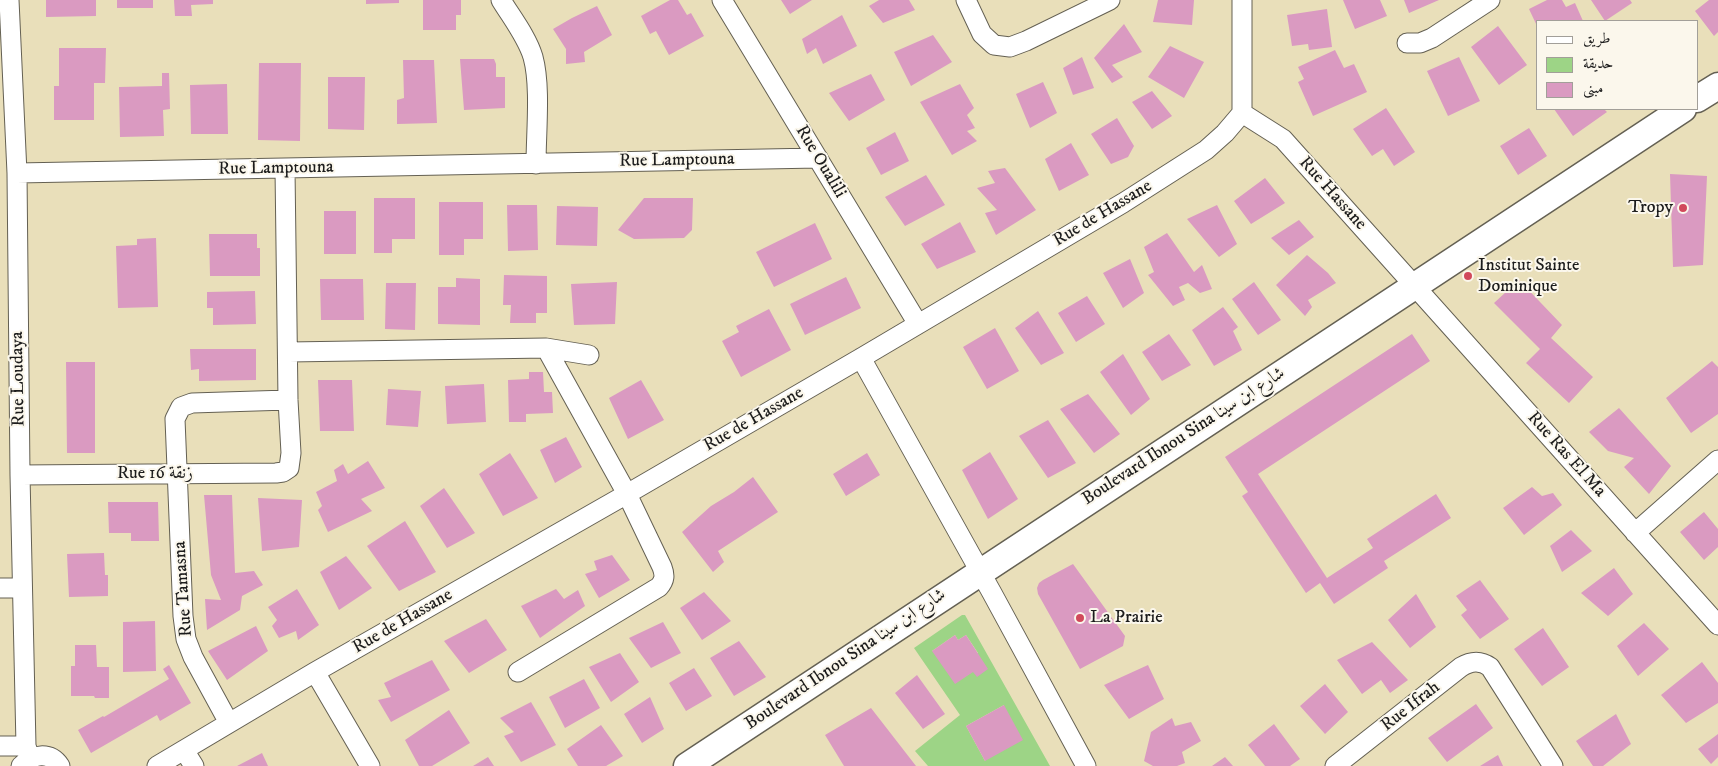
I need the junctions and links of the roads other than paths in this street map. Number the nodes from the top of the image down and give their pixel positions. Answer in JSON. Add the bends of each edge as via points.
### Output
{"nodes":[{"id":1,"x":9,"y":0,"type":"edge"},
{"id":2,"x":501,"y":0,"type":"edge"},
{"id":3,"x":722,"y":0,"type":"edge"},
{"id":4,"x":966,"y":0,"type":"edge"},
{"id":5,"x":1110,"y":0,"type":"edge"},
{"id":6,"x":1242,"y":0,"type":"edge"},
{"id":7,"x":1490,"y":0,"type":"edge"},
{"id":8,"x":1469,"y":6,"type":"edge"},
{"id":9,"x":1407,"y":43,"type":"dead end"},
{"id":10,"x":1718,"y":86,"type":"edge"},
{"id":11,"x":1698,"y":99,"type":"edge"},
{"id":12,"x":1681,"y":110,"type":"edge"},
{"id":13,"x":1242,"y":113,"type":"junction"},
{"id":14,"x":818,"y":158,"type":"junction"},
{"id":15,"x":536,"y":164,"type":"junction"},
{"id":16,"x":285,"y":169,"type":"junction"},
{"id":17,"x":17,"y":173,"type":"junction"},
{"id":18,"x":9,"y":218,"type":"edge"},
{"id":19,"x":1414,"y":285,"type":"junction"},
{"id":20,"x":918,"y":324,"type":"junction"},
{"id":21,"x":546,"y":348,"type":"junction"},
{"id":22,"x":289,"y":352,"type":"junction"},
{"id":23,"x":589,"y":355,"type":"dead end"},
{"id":24,"x":861,"y":358,"type":"junction"},
{"id":25,"x":288,"y":400,"type":"junction"},
{"id":26,"x":1718,"y":460,"type":"edge"},
{"id":27,"x":178,"y":474,"type":"junction"},
{"id":28,"x":20,"y":475,"type":"junction"},
{"id":29,"x":627,"y":494,"type":"junction"},
{"id":30,"x":1635,"y":532,"type":"junction"},
{"id":31,"x":980,"y":572,"type":"junction"},
{"id":32,"x":0,"y":588,"type":"edge"},
{"id":33,"x":22,"y":588,"type":"junction"},
{"id":34,"x":1718,"y":625,"type":"edge"},
{"id":35,"x":315,"y":672,"type":"junction"},
{"id":36,"x":518,"y":672,"type":"dead end"},
{"id":37,"x":229,"y":723,"type":"junction"},
{"id":38,"x":0,"y":746,"type":"edge"},
{"id":39,"x":26,"y":757,"type":"edge"},
{"id":40,"x":189,"y":758,"type":"edge"},
{"id":41,"x":60,"y":766,"type":"edge"},
{"id":42,"x":157,"y":766,"type":"edge"},
{"id":43,"x":370,"y":766,"type":"edge"},
{"id":44,"x":687,"y":766,"type":"edge"},
{"id":45,"x":1086,"y":766,"type":"edge"},
{"id":46,"x":1336,"y":766,"type":"edge"},
{"id":47,"x":1553,"y":766,"type":"edge"}],
"edges":[{"from":1,"to":17,"type":"street","name":"Rue Loudaya"},
{"from":2,"to":15,"type":"street","via":[[532,55],[536,74]]},
{"from":3,"to":14,"type":"street","name":"Rue Oualili"},
{"from":4,"to":5,"type":"street","via":[[982,34],[994,45],[1010,46],[1026,42]]},
{"from":6,"to":13,"type":"street"},
{"from":7,"to":8,"type":"street"},
{"from":8,"to":9,"type":"street","via":[[1432,38],[1420,43]]},
{"from":10,"to":11,"type":"main road"},
{"from":12,"to":19,"type":"main road","name":"Boulevard Ibnou Sina شارع ابن سينا"},
{"from":13,"to":19,"type":"street","name":"Rue Hassane","via":[[1283,138]]},
{"from":13,"to":20,"type":"street","name":"Rue de Hassane","via":[[1206,150],[1175,172]]},
{"from":14,"to":15,"type":"street","name":"Rue Lamptouna"},
{"from":14,"to":20,"type":"street","name":"Rue Oualili"},
{"from":15,"to":16,"type":"street","name":"Rue Lamptouna"},
{"from":16,"to":17,"type":"street","name":"Rue Lamptouna"},
{"from":16,"to":22,"type":"street"},
{"from":17,"to":18,"type":"street","name":"Rue Loudaya"},
{"from":18,"to":28,"type":"street","name":"Rue Loudaya"},
{"from":19,"to":30,"type":"street","name":"Rue Ras El Ma"},
{"from":19,"to":31,"type":"main road","name":"Boulevard Ibnou Sina شارع ابن سينا"},
{"from":20,"to":24,"type":"street","name":"Rue de Hassane"},
{"from":21,"to":22,"type":"street"},
{"from":21,"to":23,"type":"street"},
{"from":21,"to":29,"type":"street"},
{"from":22,"to":25,"type":"street"},
{"from":24,"to":29,"type":"street","name":"Rue de Hassane"},
{"from":24,"to":31,"type":"street"},
{"from":25,"to":27,"type":"street","name":"Rue Tamasna","via":[[192,403],[181,407],[175,419]]},
{"from":25,"to":27,"type":"street","name":"Rue 16 زنقة","via":[[289,468],[276,473]]},
{"from":26,"to":30,"type":"street"},
{"from":27,"to":28,"type":"street","name":"Rue 16 زنقة"},
{"from":27,"to":37,"type":"street","name":"Rue Tamasna","via":[[186,639]]},
{"from":28,"to":33,"type":"street","name":"Rue Loudaya"},
{"from":29,"to":35,"type":"street","name":"Rue de Hassane"},
{"from":29,"to":36,"type":"street","via":[[662,567],[664,581]]},
{"from":30,"to":34,"type":"street","name":"Rue Ras El Ma"},
{"from":31,"to":44,"type":"main road","name":"Boulevard Ibnou Sina شارع ابن سينا"},
{"from":31,"to":45,"type":"street"},
{"from":32,"to":33,"type":"street"},
{"from":33,"to":39,"type":"street","name":"Rue Loudaya"},
{"from":35,"to":37,"type":"street","name":"Rue de Hassane"},
{"from":35,"to":43,"type":"street"},
{"from":37,"to":40,"type":"street","name":"Rue de Hassane"},
{"from":38,"to":39,"type":"street"},
{"from":39,"to":41,"type":"street","via":[[50,757]]},
{"from":40,"to":42,"type":"street","name":"Rue de Hassane"},
{"from":46,"to":47,"type":"street","name":"Rue Ifrah","via":[[1471,662],[1490,668]]}]}
